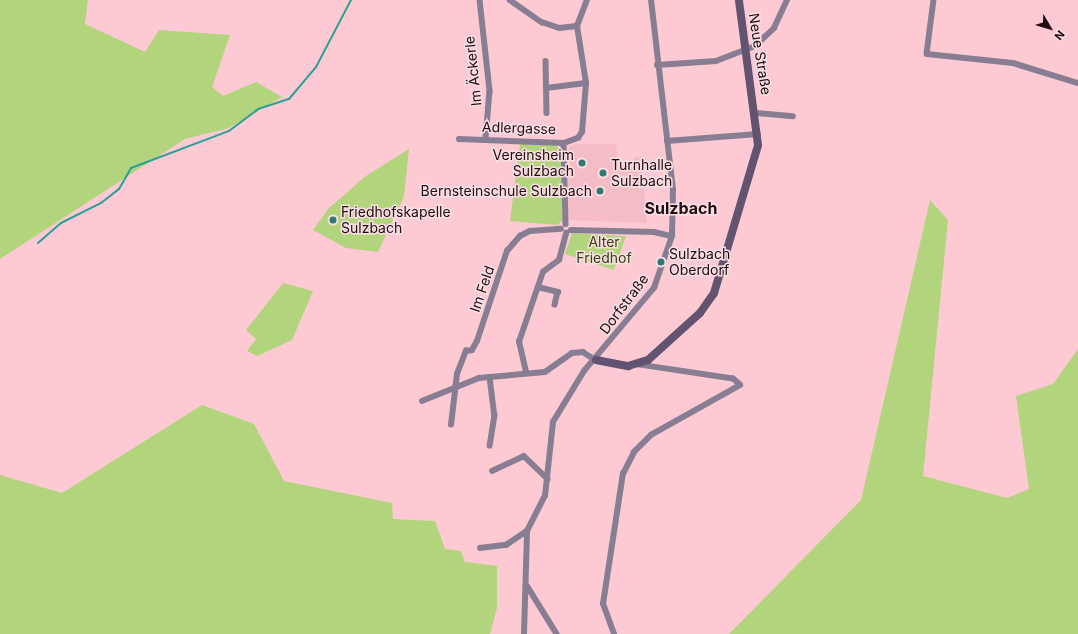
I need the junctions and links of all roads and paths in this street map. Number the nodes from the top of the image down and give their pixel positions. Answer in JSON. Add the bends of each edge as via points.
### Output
{"nodes":[{"id":1,"x":480,"y":0,"type":"edge"},
{"id":2,"x":510,"y":0,"type":"edge"},
{"id":3,"x":587,"y":0,"type":"edge"},
{"id":4,"x":651,"y":0,"type":"edge"},
{"id":5,"x":739,"y":0,"type":"edge"},
{"id":6,"x":787,"y":0,"type":"edge"},
{"id":7,"x":934,"y":0,"type":"edge"},
{"id":8,"x":577,"y":26,"type":"junction"},
{"id":9,"x":746,"y":50,"type":"junction"},
{"id":10,"x":546,"y":61,"type":"dead end"},
{"id":11,"x":657,"y":65,"type":"junction"},
{"id":12,"x":586,"y":83,"type":"junction"},
{"id":13,"x":1078,"y":83,"type":"edge"},
{"id":14,"x":546,"y":88,"type":"junction"},
{"id":15,"x":547,"y":113,"type":"dead end"},
{"id":16,"x":756,"y":113,"type":"junction"},
{"id":17,"x":793,"y":116,"type":"dead end"},
{"id":18,"x":758,"y":134,"type":"junction"},
{"id":19,"x":459,"y":139,"type":"dead end"},
{"id":20,"x":486,"y":139,"type":"junction"},
{"id":21,"x":667,"y":141,"type":"junction"},
{"id":22,"x":564,"y":142,"type":"junction"},
{"id":23,"x":566,"y":224,"type":"junction"},
{"id":24,"x":561,"y":229,"type":"junction"},
{"id":25,"x":568,"y":232,"type":"junction"},
{"id":26,"x":672,"y":236,"type":"junction"},
{"id":27,"x":538,"y":287,"type":"junction"},
{"id":28,"x":555,"y":305,"type":"dead end"},
{"id":29,"x":596,"y":360,"type":"junction"},
{"id":30,"x":639,"y":365,"type":"junction"},
{"id":31,"x":526,"y":372,"type":"junction"},
{"id":32,"x":490,"y":376,"type":"junction"},
{"id":33,"x":454,"y":388,"type":"junction"},
{"id":34,"x":422,"y":402,"type":"dead end"},
{"id":35,"x":451,"y":425,"type":"dead end"},
{"id":36,"x":490,"y":446,"type":"dead end"},
{"id":37,"x":492,"y":471,"type":"dead end"},
{"id":38,"x":548,"y":479,"type":"junction"},
{"id":39,"x":527,"y":531,"type":"junction"},
{"id":40,"x":480,"y":548,"type":"dead end"},
{"id":41,"x":528,"y":587,"type":"junction"},
{"id":42,"x":524,"y":634,"type":"edge"},
{"id":43,"x":556,"y":634,"type":"edge"},
{"id":44,"x":614,"y":634,"type":"edge"}],
"edges":[{"from":1,"to":20,"type":"street","name":"Im Äckerle","via":[[490,90]]},
{"from":2,"to":8,"type":"street","via":[[542,22],[559,28]]},
{"from":3,"to":8,"type":"street"},
{"from":4,"to":11,"type":"street","name":"Dorfstraße"},
{"from":5,"to":9,"type":"street","name":"Neue Straße"},
{"from":6,"to":9,"type":"street","via":[[774,28],[756,46]]},
{"from":7,"to":13,"type":"street","via":[[927,54],[1013,62]]},
{"from":8,"to":12,"type":"street"},
{"from":9,"to":11,"type":"street","via":[[716,61]]},
{"from":9,"to":16,"type":"street","name":"Neue Straße"},
{"from":10,"to":14,"type":"street","via":[[549,84]]},
{"from":11,"to":21,"type":"street","name":"Dorfstraße"},
{"from":12,"to":14,"type":"street"},
{"from":12,"to":22,"type":"street","name":"Adlergasse","via":[[582,132],[578,138]]},
{"from":14,"to":15,"type":"street"},
{"from":16,"to":17,"type":"street","name":"Neue Straße"},
{"from":16,"to":18,"type":"street","name":"Neue Straße"},
{"from":18,"to":21,"type":"street"},
{"from":18,"to":30,"type":"street","name":"Neue Straße","via":[[755,158],[714,292],[700,313]]},
{"from":19,"to":20,"type":"street","name":"Adlergasse"},
{"from":20,"to":22,"type":"street","name":"Adlergasse"},
{"from":21,"to":26,"type":"street","name":"Dorfstraße","via":[[673,190]]},
{"from":22,"to":23,"type":"street"},
{"from":23,"to":24,"type":"street"},
{"from":23,"to":25,"type":"street"},
{"from":24,"to":25,"type":"street"},
{"from":24,"to":33,"type":"street","name":"Im Feld","via":[[530,231],[513,243],[477,341],[472,350],[466,352]]},
{"from":25,"to":26,"type":"street","via":[[654,232]]},
{"from":25,"to":27,"type":"street","via":[[563,252],[543,272]]},
{"from":26,"to":29,"type":"street","name":"Dorfstraße","via":[[654,288]]},
{"from":27,"to":28,"type":"street","via":[[558,292]]},
{"from":27,"to":31,"type":"street","via":[[519,342]]},
{"from":29,"to":30,"type":"street"},
{"from":29,"to":31,"type":"street","via":[[582,352],[572,353],[545,372]]},
{"from":29,"to":38,"type":"street","name":"Dorfstraße","via":[[566,396],[553,422]]},
{"from":30,"to":44,"type":"street","via":[[733,379],[740,385],[651,435],[634,452],[623,474],[603,604]]},
{"from":31,"to":32,"type":"street"},
{"from":32,"to":33,"type":"street"},
{"from":32,"to":36,"type":"street","via":[[495,415]]},
{"from":33,"to":34,"type":"street"},
{"from":33,"to":35,"type":"street","name":"Im Feld"},
{"from":37,"to":38,"type":"street","via":[[524,456]]},
{"from":38,"to":39,"type":"street","name":"Dorfstraße","via":[[545,496]]},
{"from":39,"to":40,"type":"street","name":"Dorfstraße","via":[[506,545]]},
{"from":39,"to":41,"type":"street","name":"Dorfstraße"},
{"from":41,"to":42,"type":"street","name":"Dorfstraße"},
{"from":41,"to":43,"type":"street"}]}
